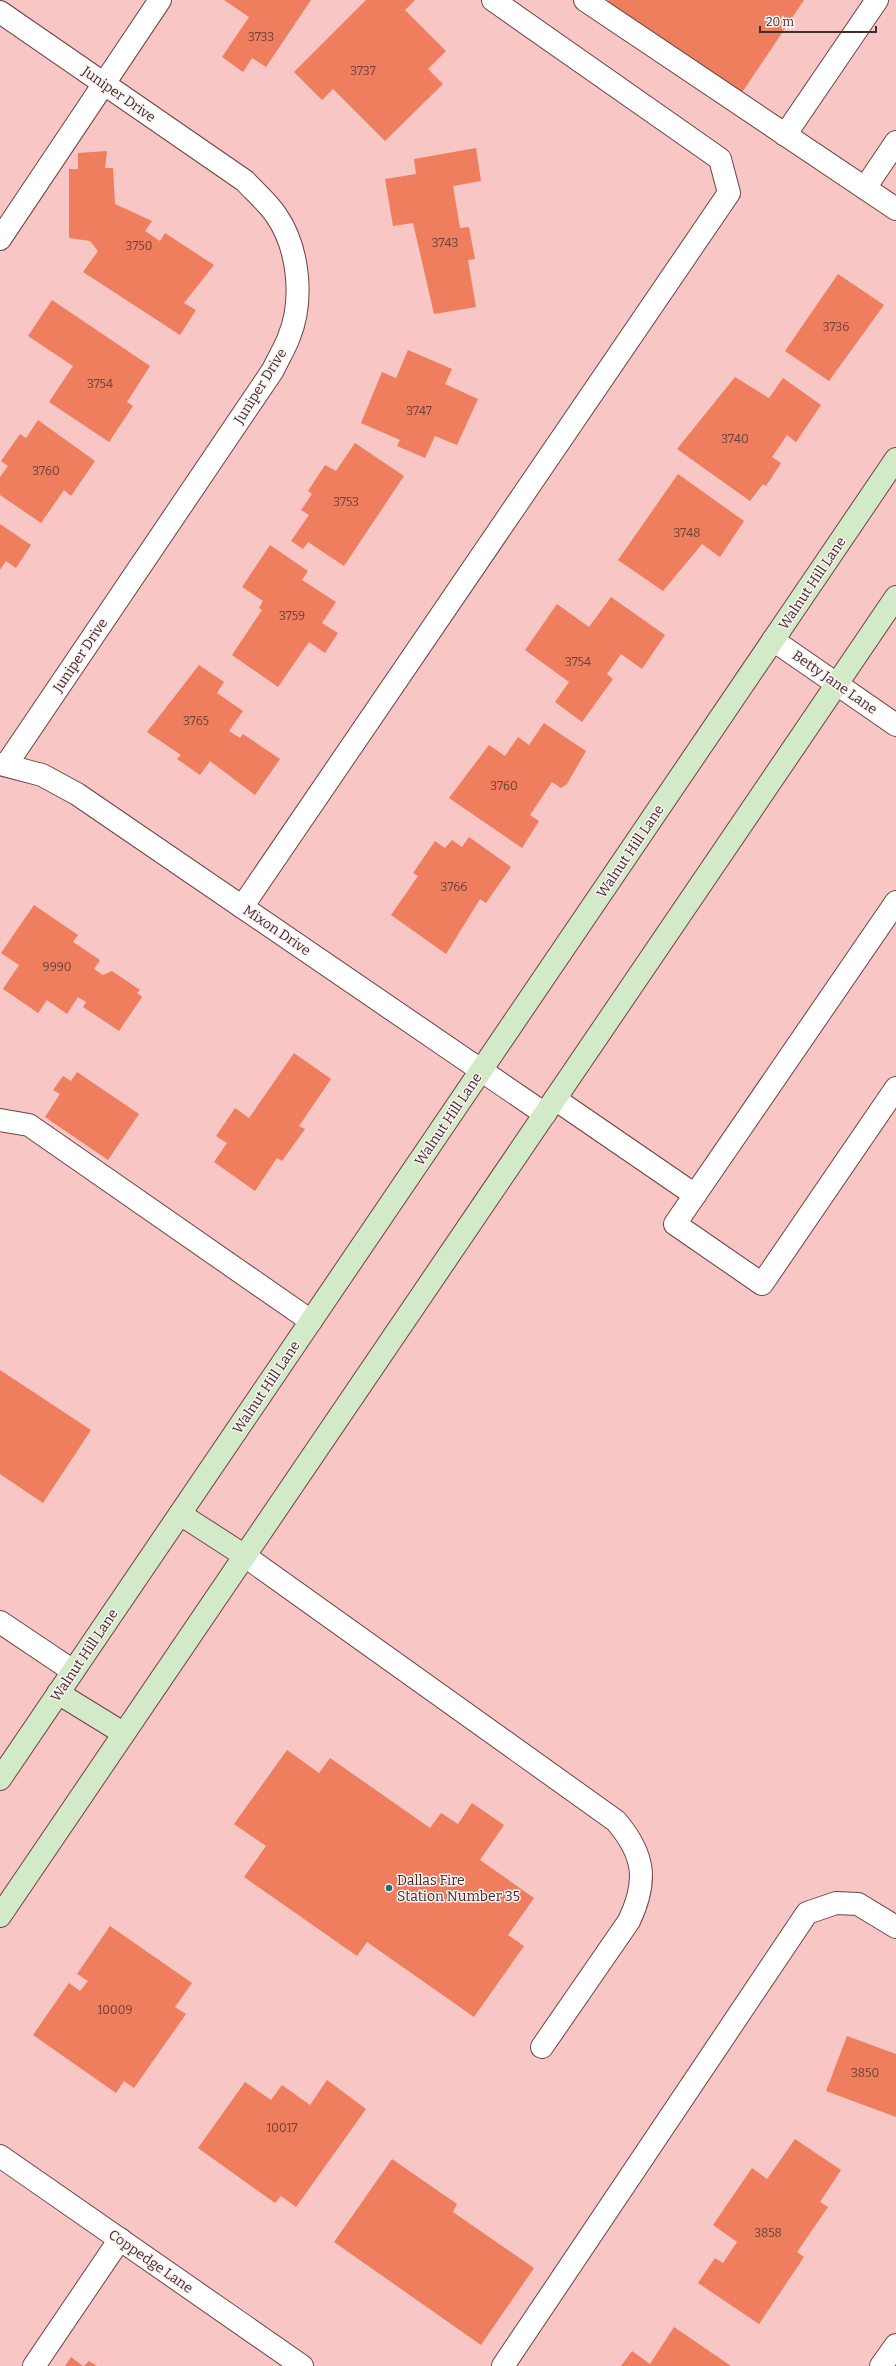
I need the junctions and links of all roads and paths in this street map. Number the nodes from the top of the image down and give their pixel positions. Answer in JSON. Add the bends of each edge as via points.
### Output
{"nodes":[{"id":1,"x":160,"y":0,"type":"edge"},
{"id":2,"x":493,"y":0,"type":"edge"},
{"id":3,"x":585,"y":0,"type":"edge"},
{"id":4,"x":877,"y":0,"type":"edge"},
{"id":5,"x":0,"y":12,"type":"edge"},
{"id":6,"x":104,"y":84,"type":"junction"},
{"id":7,"x":785,"y":135,"type":"junction"},
{"id":8,"x":896,"y":142,"type":"edge"},
{"id":9,"x":865,"y":188,"type":"junction"},
{"id":10,"x":896,"y":209,"type":"edge"},
{"id":11,"x":0,"y":239,"type":"edge"},
{"id":12,"x":896,"y":459,"type":"edge"},
{"id":13,"x":896,"y":597,"type":"edge"},
{"id":14,"x":773,"y":640,"type":"junction"},
{"id":15,"x":837,"y":684,"type":"junction"},
{"id":16,"x":896,"y":725,"type":"edge"},
{"id":17,"x":3,"y":764,"type":"edge"},
{"id":18,"x":896,"y":902,"type":"edge"},
{"id":19,"x":242,"y":906,"type":"junction"},
{"id":20,"x":482,"y":1070,"type":"junction"},
{"id":21,"x":896,"y":1088,"type":"edge"},
{"id":22,"x":550,"y":1106,"type":"junction"},
{"id":23,"x":0,"y":1120,"type":"edge"},
{"id":24,"x":695,"y":1195,"type":"junction"},
{"id":25,"x":311,"y":1321,"type":"junction"},
{"id":26,"x":180,"y":1514,"type":"junction"},
{"id":27,"x":245,"y":1556,"type":"junction"},
{"id":28,"x":0,"y":1622,"type":"edge"},
{"id":29,"x":73,"y":1671,"type":"junction"},
{"id":30,"x":58,"y":1693,"type":"junction"},
{"id":31,"x":124,"y":1734,"type":"junction"},
{"id":32,"x":0,"y":1779,"type":"edge"},
{"id":33,"x":0,"y":1916,"type":"edge"},
{"id":34,"x":896,"y":1927,"type":"edge"},
{"id":35,"x":542,"y":2048,"type":"dead end"},
{"id":36,"x":0,"y":2156,"type":"edge"},
{"id":37,"x":120,"y":2239,"type":"junction"},
{"id":38,"x":896,"y":2344,"type":"edge"},
{"id":39,"x":34,"y":2366,"type":"edge"},
{"id":40,"x":302,"y":2366,"type":"edge"},
{"id":41,"x":503,"y":2366,"type":"edge"},
{"id":42,"x":881,"y":2366,"type":"edge"}],
"edges":[{"from":1,"to":6,"type":"street"},
{"from":2,"to":19,"type":"street","via":[[720,159],[729,193]]},
{"from":3,"to":7,"type":"street"},
{"from":4,"to":7,"type":"street"},
{"from":5,"to":6,"type":"street","name":"Juniper Drive"},
{"from":6,"to":11,"type":"street"},
{"from":6,"to":17,"type":"street","name":"Juniper Drive","via":[[245,181],[276,216],[290,243],[297,277],[296,310],[290,337],[272,370]]},
{"from":7,"to":9,"type":"street"},
{"from":8,"to":9,"type":"street"},
{"from":9,"to":10,"type":"street"},
{"from":12,"to":14,"type":"main road","name":"Walnut Hill Lane"},
{"from":13,"to":15,"type":"main road"},
{"from":14,"to":15,"type":"street","name":"Betty Jane Lane"},
{"from":14,"to":20,"type":"main road","name":"Walnut Hill Lane"},
{"from":15,"to":16,"type":"street","name":"Betty Jane Lane"},
{"from":15,"to":22,"type":"main road"},
{"from":17,"to":19,"type":"street","name":"Mixon Drive","via":[[42,775],[77,794]]},
{"from":18,"to":24,"type":"street"},
{"from":19,"to":20,"type":"street","name":"Mixon Drive"},
{"from":20,"to":22,"type":"street","name":"Mixon Drive"},
{"from":20,"to":25,"type":"main road","name":"Walnut Hill Lane"},
{"from":21,"to":24,"type":"street","via":[[762,1284],[676,1224]]},
{"from":22,"to":24,"type":"street","name":"Mixon Drive"},
{"from":22,"to":27,"type":"main road"},
{"from":23,"to":25,"type":"street","via":[[29,1125]]},
{"from":25,"to":26,"type":"main road","name":"Walnut Hill Lane"},
{"from":26,"to":27,"type":"main road"},
{"from":26,"to":29,"type":"main road","name":"Walnut Hill Lane"},
{"from":27,"to":31,"type":"main road"},
{"from":27,"to":35,"type":"street","via":[[616,1821],[630,1838],[639,1857],[642,1879],[638,1901],[629,1920]]},
{"from":28,"to":29,"type":"street"},
{"from":29,"to":30,"type":"main road","name":"Walnut Hill Lane"},
{"from":30,"to":31,"type":"main road"},
{"from":30,"to":32,"type":"main road","name":"Walnut Hill Lane"},
{"from":31,"to":33,"type":"main road"},
{"from":34,"to":41,"type":"street","via":[[858,1904],[836,1903],[807,1913]]},
{"from":36,"to":37,"type":"street","name":"Coppedge Lane"},
{"from":37,"to":39,"type":"street"},
{"from":37,"to":40,"type":"street","name":"Coppedge Lane"},
{"from":38,"to":42,"type":"street"}]}
